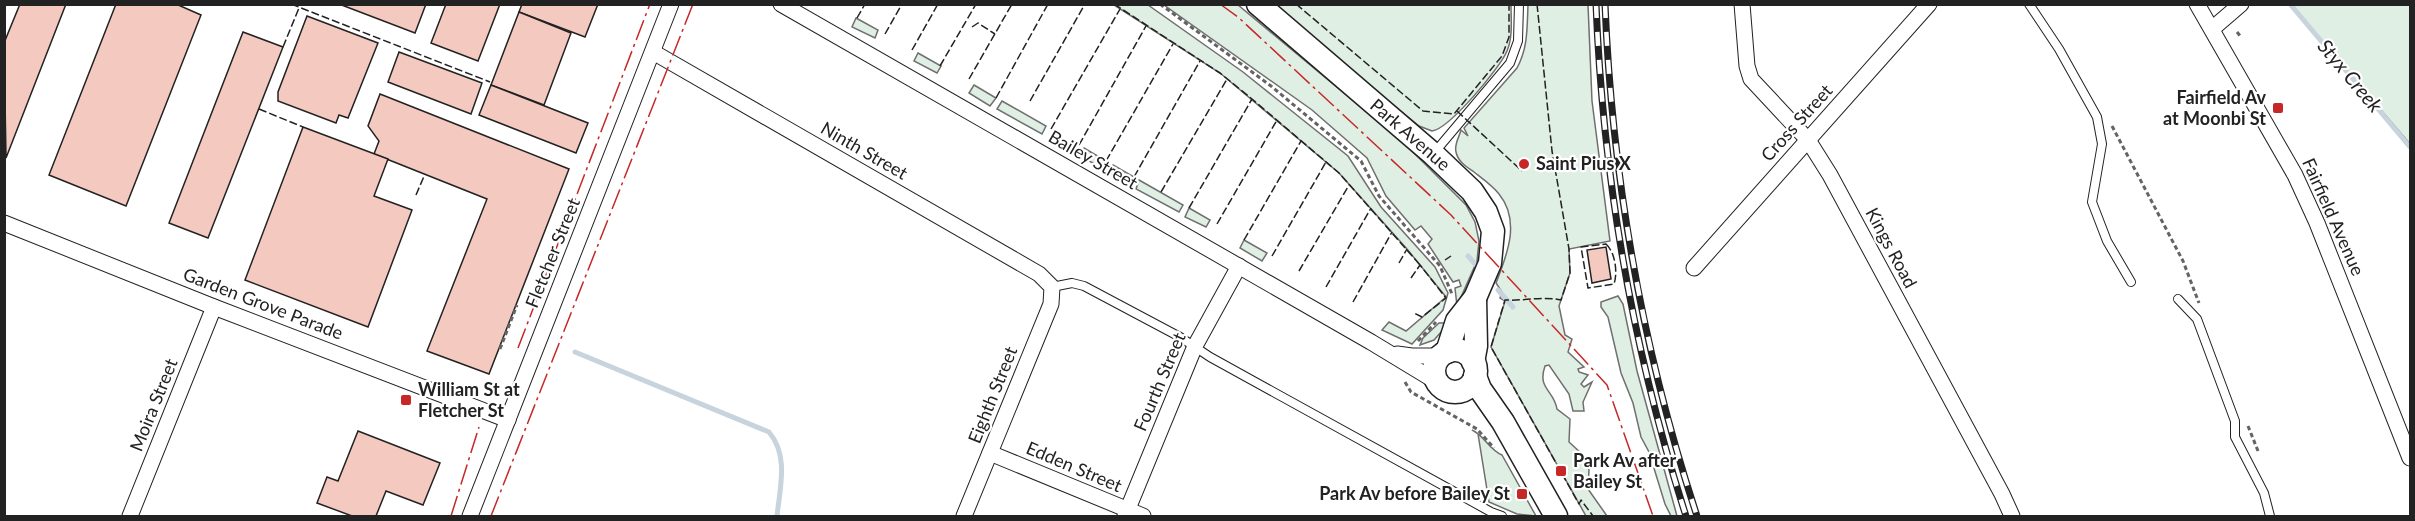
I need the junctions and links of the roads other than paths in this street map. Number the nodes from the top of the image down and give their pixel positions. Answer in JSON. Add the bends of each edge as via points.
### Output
{"nodes":[{"id":1,"x":671,"y":4,"type":"edge"},
{"id":2,"x":781,"y":4,"type":"edge"},
{"id":3,"x":1258,"y":4,"type":"edge"},
{"id":4,"x":1519,"y":4,"type":"edge"},
{"id":5,"x":1742,"y":4,"type":"edge"},
{"id":6,"x":1929,"y":4,"type":"edge"},
{"id":7,"x":2030,"y":4,"type":"edge"},
{"id":8,"x":2197,"y":4,"type":"edge"},
{"id":9,"x":2241,"y":4,"type":"edge"},
{"id":10,"x":2212,"y":28,"type":"junction"},
{"id":11,"x":653,"y":52,"type":"junction"},
{"id":12,"x":1808,"y":140,"type":"junction"},
{"id":13,"x":1433,"y":154,"type":"junction"},
{"id":14,"x":4,"y":223,"type":"edge"},
{"id":15,"x":1239,"y":266,"type":"junction"},
{"id":16,"x":1694,"y":268,"type":"dead end"},
{"id":17,"x":2131,"y":282,"type":"dead end"},
{"id":18,"x":1052,"y":287,"type":"junction"},
{"id":19,"x":1475,"y":298,"type":"junction"},
{"id":20,"x":2178,"y":299,"type":"dead end"},
{"id":21,"x":214,"y":307,"type":"junction"},
{"id":22,"x":1195,"y":346,"type":"junction"},
{"id":23,"x":1385,"y":350,"type":"junction"},
{"id":24,"x":1444,"y":354,"type":"junction"},
{"id":25,"x":1470,"y":376,"type":"junction"},
{"id":26,"x":1437,"y":382,"type":"junction"},
{"id":27,"x":508,"y":420,"type":"junction"},
{"id":28,"x":990,"y":453,"type":"junction"},
{"id":29,"x":2410,"y":458,"type":"edge"},
{"id":30,"x":1126,"y":513,"type":"edge"},
{"id":31,"x":130,"y":516,"type":"edge"},
{"id":32,"x":470,"y":516,"type":"edge"},
{"id":33,"x":964,"y":516,"type":"edge"},
{"id":34,"x":1143,"y":516,"type":"edge"},
{"id":35,"x":1502,"y":516,"type":"edge"},
{"id":36,"x":1555,"y":516,"type":"edge"},
{"id":37,"x":2012,"y":516,"type":"edge"},
{"id":38,"x":2270,"y":516,"type":"edge"}],
"edges":[{"from":1,"to":11,"type":"street","name":"Fletcher Street"},
{"from":2,"to":15,"type":"street","name":"Bailey Street"},
{"from":3,"to":13,"type":"main road","name":"Park Avenue"},
{"from":4,"to":13,"type":"lane","via":[[1518,41],[1510,63]]},
{"from":5,"to":12,"type":"street","name":"Kings Road","via":[[1751,79]]},
{"from":6,"to":12,"type":"street","name":"Cross Street"},
{"from":7,"to":17,"type":"lane","via":[[2097,117],[2102,144],[2092,202],[2107,241]]},
{"from":8,"to":10,"type":"street","name":"Fairfield Avenue"},
{"from":9,"to":10,"type":"street"},
{"from":10,"to":29,"type":"street","name":"Fairfield Avenue","via":[[2300,185]]},
{"from":11,"to":18,"type":"street","name":"Ninth Street","via":[[1039,274]]},
{"from":11,"to":27,"type":"street","name":"Fletcher Street"},
{"from":12,"to":16,"type":"street","name":"Cross Street"},
{"from":12,"to":37,"type":"street","name":"Kings Road"},
{"from":13,"to":19,"type":"main road","name":"Park Avenue","via":[[1472,191],[1490,222],[1491,255]]},
{"from":14,"to":21,"type":"street","name":"Garden Grove Parade"},
{"from":15,"to":22,"type":"street","name":"Fourth Street"},
{"from":15,"to":23,"type":"street","name":"Bailey Street"},
{"from":18,"to":22,"type":"lane","via":[[1072,283],[1084,286]]},
{"from":18,"to":28,"type":"street","name":"Eighth Street","via":[[1051,304]]},
{"from":19,"to":24,"type":"main road","name":"Park Avenue","via":[[1457,321]]},
{"from":19,"to":25,"type":"main road","name":"Park Avenue","via":[[1476,346]]},
{"from":20,"to":38,"type":"lane","via":[[2197,319],[2235,421],[2235,437],[2264,494]]},
{"from":21,"to":27,"type":"street","name":"Garden Grove Parade"},
{"from":21,"to":31,"type":"street","name":"Moira Street"},
{"from":22,"to":30,"type":"street","name":"Fourth Street"},
{"from":22,"to":35,"type":"lane"},
{"from":23,"to":24,"type":"street","name":"Bailey Street","via":[[1412,356]]},
{"from":23,"to":26,"type":"street","name":"Bailey Street"},
{"from":24,"to":25,"type":"main road","via":[[1462,352]]},
{"from":24,"to":26,"type":"main road","via":[[1435,365]]},
{"from":25,"to":26,"type":"main road","via":[[1448,391]]},
{"from":25,"to":36,"type":"main road","via":[[1483,404],[1503,422]]},
{"from":27,"to":32,"type":"street","name":"Fletcher Street"},
{"from":28,"to":30,"type":"street","name":"Edden Street"},
{"from":28,"to":33,"type":"street","name":"Eighth Street"},
{"from":30,"to":34,"type":"street","name":"Edden Street"}]}
